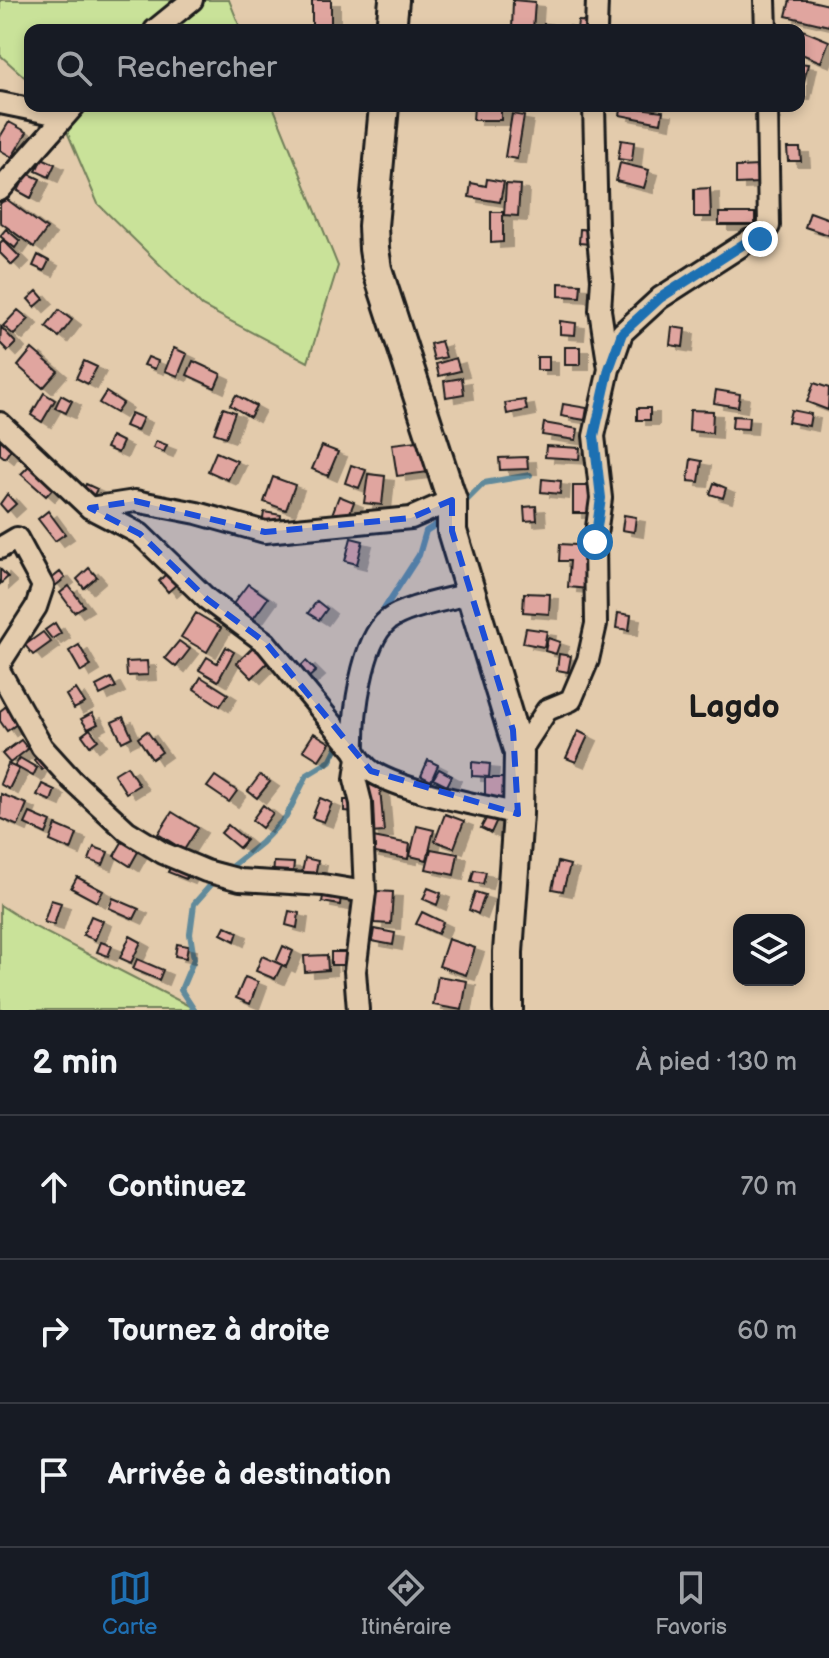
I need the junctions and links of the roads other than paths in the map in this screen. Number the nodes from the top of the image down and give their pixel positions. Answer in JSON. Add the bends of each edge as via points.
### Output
{"nodes":[{"id":1,"x":192,"y":0,"type":"edge"},
{"id":2,"x":597,"y":0,"type":"edge"},
{"id":3,"x":765,"y":0,"type":"edge"},
{"id":4,"x":162,"y":24,"type":"edge"},
{"id":5,"x":596,"y":24,"type":"edge"},
{"id":6,"x":766,"y":24,"type":"edge"},
{"id":7,"x":0,"y":91,"type":"edge"},
{"id":8,"x":24,"y":101,"type":"edge"},
{"id":9,"x":0,"y":103,"type":"edge"},
{"id":10,"x":24,"y":106,"type":"edge"},
{"id":11,"x":68,"y":112,"type":"edge"},
{"id":12,"x":383,"y":112,"type":"edge"},
{"id":13,"x":594,"y":112,"type":"edge"},
{"id":14,"x":767,"y":112,"type":"edge"},
{"id":15,"x":0,"y":190,"type":"edge"},
{"id":16,"x":609,"y":369,"type":"junction"},
{"id":17,"x":0,"y":423,"type":"edge"},
{"id":18,"x":452,"y":500,"type":"junction"},
{"id":19,"x":90,"y":508,"type":"junction"},
{"id":20,"x":0,"y":548,"type":"edge"},
{"id":21,"x":471,"y":593,"type":"junction"},
{"id":22,"x":0,"y":663,"type":"edge"},
{"id":23,"x":0,"y":672,"type":"edge"},
{"id":24,"x":519,"y":753,"type":"junction"},
{"id":25,"x":356,"y":754,"type":"junction"},
{"id":26,"x":518,"y":814,"type":"junction"},
{"id":27,"x":365,"y":892,"type":"junction"},
{"id":28,"x":358,"y":1010,"type":"edge"},
{"id":29,"x":508,"y":1010,"type":"edge"}],
"edges":[{"from":1,"to":4,"type":"street"},
{"from":2,"to":5,"type":"street"},
{"from":3,"to":6,"type":"street"},
{"from":7,"to":8,"type":"street"},
{"from":9,"to":10,"type":"street"},
{"from":11,"to":15,"type":"street"},
{"from":12,"to":18,"type":"street","via":[[373,226],[377,269]]},
{"from":13,"to":16,"type":"street","via":[[600,310]]},
{"from":14,"to":16,"type":"street","via":[[769,226],[760,239],[750,240],[660,298],[622,333]]},
{"from":16,"to":24,"type":"street","via":[[594,436],[601,498],[595,542],[596,624],[588,660],[571,700],[547,710]]},
{"from":17,"to":19,"type":"street"},
{"from":18,"to":19,"type":"street","via":[[411,518],[265,532],[135,501]]},
{"from":18,"to":21,"type":"street","via":[[452,531]]},
{"from":19,"to":25,"type":"street","via":[[140,534],[207,599],[266,643]]},
{"from":20,"to":22,"type":"street","via":[[17,538],[43,586],[36,607]]},
{"from":21,"to":24,"type":"street"},
{"from":21,"to":25,"type":"street","via":[[401,613],[377,632],[356,706]]},
{"from":23,"to":27,"type":"street","via":[[42,747],[127,831],[163,853],[240,880]]},
{"from":24,"to":26,"type":"street"},
{"from":25,"to":26,"type":"street","via":[[371,771],[395,783]]},
{"from":25,"to":27,"type":"street"},
{"from":26,"to":29,"type":"street"},
{"from":27,"to":28,"type":"street","via":[[355,971]]}]}
